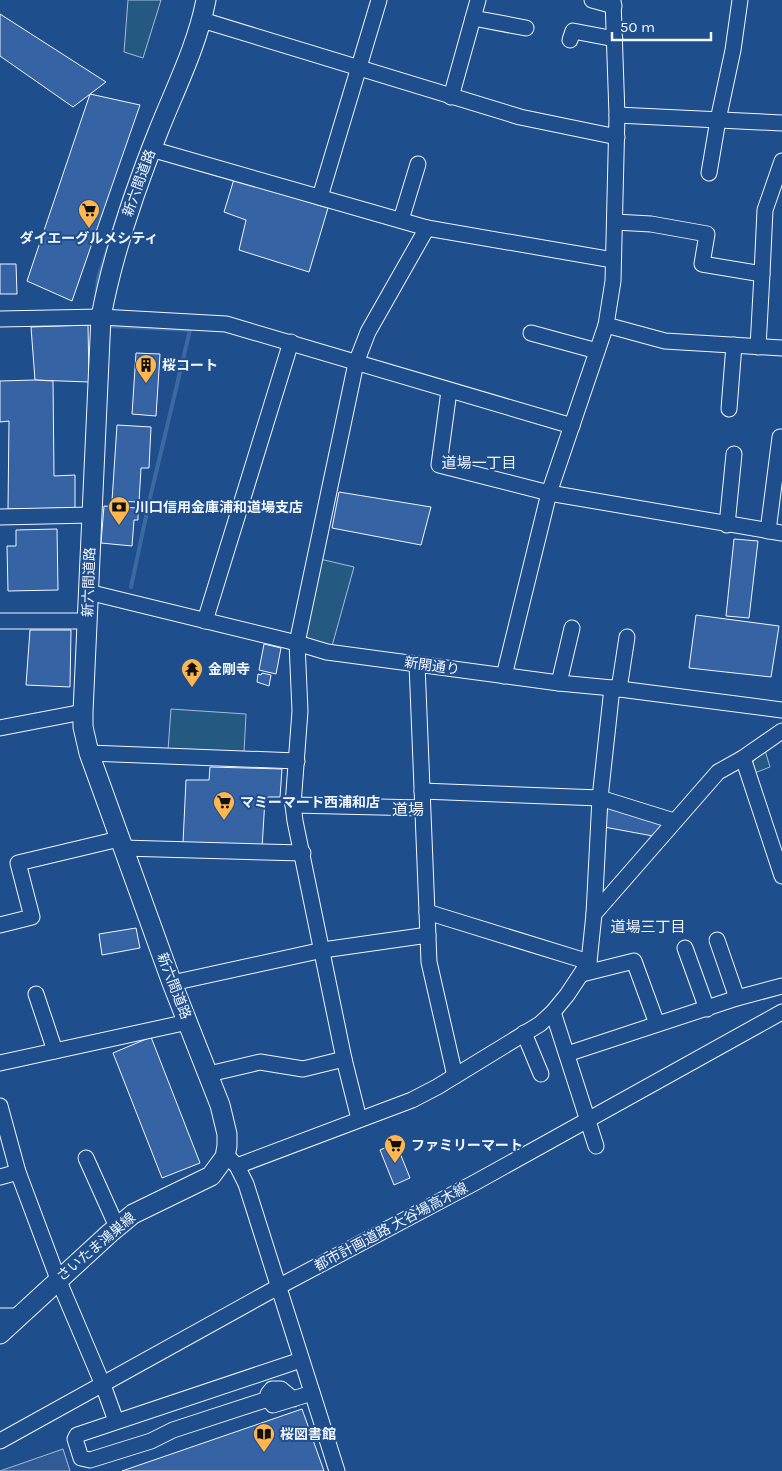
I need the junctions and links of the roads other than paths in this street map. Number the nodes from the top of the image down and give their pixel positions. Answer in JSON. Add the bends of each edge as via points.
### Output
{"nodes":[{"id":1,"x":206,"y":0,"type":"edge"},
{"id":2,"x":380,"y":0,"type":"edge"},
{"id":3,"x":478,"y":0,"type":"edge"},
{"id":4,"x":592,"y":0,"type":"edge"},
{"id":5,"x":740,"y":0,"type":"edge"},
{"id":6,"x":614,"y":3,"type":"edge"},
{"id":7,"x":473,"y":18,"type":"junction"},
{"id":8,"x":202,"y":20,"type":"junction"},
{"id":9,"x":526,"y":28,"type":"dead end"},
{"id":10,"x":615,"y":39,"type":"junction"},
{"id":11,"x":570,"y":40,"type":"dead end"},
{"id":12,"x":359,"y":69,"type":"junction"},
{"id":13,"x":452,"y":97,"type":"junction"},
{"id":14,"x":617,"y":115,"type":"junction"},
{"id":15,"x":718,"y":120,"type":"junction"},
{"id":16,"x":782,"y":123,"type":"edge"},
{"id":17,"x":616,"y":137,"type":"junction"},
{"id":18,"x":151,"y":148,"type":"junction"},
{"id":19,"x":782,"y":161,"type":"edge"},
{"id":20,"x":418,"y":164,"type":"dead end"},
{"id":21,"x":709,"y":173,"type":"dead end"},
{"id":22,"x":320,"y":197,"type":"junction"},
{"id":23,"x":401,"y":220,"type":"junction"},
{"id":24,"x":614,"y":222,"type":"junction"},
{"id":25,"x":427,"y":228,"type":"junction"},
{"id":26,"x":614,"y":260,"type":"junction"},
{"id":27,"x":762,"y":274,"type":"junction"},
{"id":28,"x":101,"y":317,"type":"junction"},
{"id":29,"x":0,"y":319,"type":"edge"},
{"id":30,"x":606,"y":325,"type":"junction"},
{"id":31,"x":531,"y":333,"type":"dead end"},
{"id":32,"x":290,"y":342,"type":"junction"},
{"id":33,"x":734,"y":346,"type":"junction"},
{"id":34,"x":758,"y":347,"type":"junction"},
{"id":35,"x":782,"y":348,"type":"edge"},
{"id":36,"x":597,"y":351,"type":"junction"},
{"id":37,"x":356,"y":363,"type":"junction"},
{"id":38,"x":449,"y":391,"type":"junction"},
{"id":39,"x":729,"y":409,"type":"dead end"},
{"id":40,"x":572,"y":426,"type":"junction"},
{"id":41,"x":780,"y":437,"type":"dead end"},
{"id":42,"x":734,"y":454,"type":"dead end"},
{"id":43,"x":549,"y":493,"type":"junction"},
{"id":44,"x":91,"y":516,"type":"junction"},
{"id":45,"x":0,"y":517,"type":"edge"},
{"id":46,"x":726,"y":525,"type":"junction"},
{"id":47,"x":775,"y":532,"type":"edge"},
{"id":48,"x":88,"y":592,"type":"junction"},
{"id":49,"x":0,"y":621,"type":"edge"},
{"id":50,"x":87,"y":621,"type":"junction"},
{"id":51,"x":204,"y":621,"type":"junction"},
{"id":52,"x":572,"y":628,"type":"dead end"},
{"id":53,"x":627,"y":638,"type":"dead end"},
{"id":54,"x":297,"y":644,"type":"junction"},
{"id":55,"x":417,"y":664,"type":"junction"},
{"id":56,"x":504,"y":676,"type":"junction"},
{"id":57,"x":559,"y":683,"type":"junction"},
{"id":58,"x":615,"y":689,"type":"junction"},
{"id":59,"x":782,"y":710,"type":"edge"},
{"id":60,"x":83,"y":712,"type":"junction"},
{"id":61,"x":0,"y":728,"type":"edge"},
{"id":62,"x":782,"y":731,"type":"edge"},
{"id":63,"x":89,"y":753,"type":"junction"},
{"id":64,"x":743,"y":758,"type":"junction"},
{"id":65,"x":297,"y":761,"type":"junction"},
{"id":66,"x":422,"y":791,"type":"junction"},
{"id":67,"x":600,"y":798,"type":"junction"},
{"id":68,"x":293,"y":806,"type":"junction"},
{"id":69,"x":422,"y":808,"type":"junction"},
{"id":70,"x":674,"y":821,"type":"junction"},
{"id":71,"x":121,"y":844,"type":"junction"},
{"id":72,"x":303,"y":853,"type":"junction"},
{"id":73,"x":782,"y":876,"type":"edge"},
{"id":74,"x":427,"y":912,"type":"junction"},
{"id":75,"x":594,"y":914,"type":"junction"},
{"id":76,"x":0,"y":925,"type":"edge"},
{"id":77,"x":428,"y":935,"type":"junction"},
{"id":78,"x":717,"y":940,"type":"dead end"},
{"id":79,"x":685,"y":948,"type":"dead end"},
{"id":80,"x":323,"y":950,"type":"junction"},
{"id":81,"x":586,"y":968,"type":"junction"},
{"id":82,"x":172,"y":983,"type":"junction"},
{"id":83,"x":782,"y":986,"type":"edge"},
{"id":84,"x":36,"y":994,"type":"dead end"},
{"id":85,"x":737,"y":998,"type":"junction"},
{"id":86,"x":706,"y":1008,"type":"junction"},
{"id":87,"x":553,"y":1012,"type":"junction"},
{"id":88,"x":782,"y":1012,"type":"edge"},
{"id":89,"x":188,"y":1022,"type":"junction"},
{"id":90,"x":657,"y":1024,"type":"junction"},
{"id":91,"x":524,"y":1033,"type":"junction"},
{"id":92,"x":55,"y":1050,"type":"junction"},
{"id":93,"x":567,"y":1054,"type":"junction"},
{"id":94,"x":344,"y":1059,"type":"junction"},
{"id":95,"x":0,"y":1063,"type":"edge"},
{"id":96,"x":209,"y":1074,"type":"junction"},
{"id":97,"x":541,"y":1074,"type":"dead end"},
{"id":98,"x":455,"y":1076,"type":"junction"},
{"id":99,"x":0,"y":1106,"type":"edge"},
{"id":100,"x":359,"y":1119,"type":"junction"},
{"id":101,"x":588,"y":1120,"type":"junction"},
{"id":102,"x":596,"y":1146,"type":"dead end"},
{"id":103,"x":86,"y":1158,"type":"dead end"},
{"id":104,"x":231,"y":1161,"type":"junction"},
{"id":105,"x":18,"y":1172,"type":"junction"},
{"id":106,"x":0,"y":1177,"type":"edge"},
{"id":107,"x":117,"y":1227,"type":"junction"},
{"id":108,"x":58,"y":1279,"type":"junction"},
{"id":109,"x":278,"y":1288,"type":"junction"},
{"id":110,"x":0,"y":1316,"type":"edge"},
{"id":111,"x":20,"y":1316,"type":"junction"},
{"id":112,"x":0,"y":1334,"type":"edge"},
{"id":113,"x":301,"y":1360,"type":"junction"},
{"id":114,"x":102,"y":1384,"type":"junction"},
{"id":115,"x":312,"y":1393,"type":"junction"},
{"id":116,"x":116,"y":1421,"type":"junction"},
{"id":117,"x":0,"y":1440,"type":"edge"},
{"id":118,"x":337,"y":1471,"type":"edge"}],
"edges":[{"from":1,"to":8,"type":"main road","name":"新六間道路"},
{"from":2,"to":12,"type":"street"},
{"from":3,"to":7,"type":"street"},
{"from":4,"to":6,"type":"street"},
{"from":5,"to":15,"type":"street"},
{"from":6,"to":10,"type":"street"},
{"from":7,"to":9,"type":"street"},
{"from":7,"to":13,"type":"street"},
{"from":8,"to":12,"type":"street"},
{"from":8,"to":18,"type":"main road","name":"新六間道路"},
{"from":10,"to":11,"type":"street","via":[[573,31]]},
{"from":10,"to":14,"type":"street"},
{"from":12,"to":13,"type":"street"},
{"from":12,"to":22,"type":"street"},
{"from":13,"to":17,"type":"street","via":[[520,118]]},
{"from":14,"to":15,"type":"street"},
{"from":14,"to":17,"type":"street"},
{"from":15,"to":16,"type":"street"},
{"from":15,"to":21,"type":"street"},
{"from":17,"to":24,"type":"street"},
{"from":18,"to":22,"type":"street"},
{"from":18,"to":28,"type":"main road","name":"新六間道路","via":[[116,252]]},
{"from":19,"to":27,"type":"street","via":[[765,210]]},
{"from":20,"to":23,"type":"street"},
{"from":22,"to":23,"type":"street"},
{"from":23,"to":25,"type":"street"},
{"from":24,"to":26,"type":"street"},
{"from":24,"to":27,"type":"street","via":[[650,224],[707,234],[702,264]]},
{"from":25,"to":26,"type":"street"},
{"from":25,"to":37,"type":"street","via":[[368,332]]},
{"from":26,"to":30,"type":"street"},
{"from":27,"to":34,"type":"street"},
{"from":28,"to":29,"type":"street"},
{"from":28,"to":32,"type":"street","via":[[226,324]]},
{"from":28,"to":44,"type":"main road","name":"新六間道路"},
{"from":30,"to":33,"type":"street","via":[[665,341]]},
{"from":30,"to":36,"type":"street"},
{"from":31,"to":36,"type":"street"},
{"from":32,"to":37,"type":"street"},
{"from":32,"to":51,"type":"street"},
{"from":33,"to":34,"type":"street"},
{"from":33,"to":39,"type":"street"},
{"from":34,"to":35,"type":"street"},
{"from":36,"to":40,"type":"street"},
{"from":37,"to":38,"type":"street"},
{"from":37,"to":54,"type":"street"},
{"from":38,"to":40,"type":"street"},
{"from":38,"to":43,"type":"street","via":[[439,465]]},
{"from":40,"to":43,"type":"street"},
{"from":41,"to":47,"type":"street"},
{"from":42,"to":46,"type":"street"},
{"from":43,"to":46,"type":"street"},
{"from":43,"to":56,"type":"street"},
{"from":44,"to":45,"type":"street"},
{"from":44,"to":48,"type":"main road","name":"新六間道路"},
{"from":46,"to":47,"type":"street"},
{"from":48,"to":50,"type":"main road","name":"新六間道路"},
{"from":48,"to":51,"type":"street","name":"新開通り"},
{"from":49,"to":50,"type":"street"},
{"from":50,"to":60,"type":"main road","name":"新六間道路"},
{"from":51,"to":54,"type":"street","name":"新開通り"},
{"from":52,"to":57,"type":"street"},
{"from":53,"to":58,"type":"street"},
{"from":54,"to":55,"type":"street","name":"新開通り","via":[[336,654]]},
{"from":54,"to":65,"type":"street","via":[[300,711]]},
{"from":55,"to":56,"type":"street","name":"新開通り"},
{"from":55,"to":66,"type":"street"},
{"from":56,"to":57,"type":"street","name":"新開通り"},
{"from":57,"to":58,"type":"street","name":"新開通り"},
{"from":58,"to":59,"type":"street","name":"新開通り"},
{"from":58,"to":67,"type":"street"},
{"from":60,"to":61,"type":"street"},
{"from":60,"to":63,"type":"main road","name":"新六間道路"},
{"from":62,"to":64,"type":"street"},
{"from":63,"to":65,"type":"street"},
{"from":63,"to":71,"type":"main road","name":"新六間道路"},
{"from":64,"to":70,"type":"street","via":[[718,772]]},
{"from":64,"to":73,"type":"street"},
{"from":65,"to":68,"type":"street"},
{"from":66,"to":67,"type":"street"},
{"from":66,"to":69,"type":"street"},
{"from":67,"to":70,"type":"street"},
{"from":67,"to":75,"type":"street"},
{"from":68,"to":69,"type":"street"},
{"from":68,"to":72,"type":"street"},
{"from":69,"to":74,"type":"street"},
{"from":70,"to":75,"type":"street"},
{"from":71,"to":72,"type":"street"},
{"from":71,"to":76,"type":"street","via":[[18,863],[32,917]]},
{"from":71,"to":82,"type":"main road","name":"新六間道路"},
{"from":72,"to":80,"type":"street"},
{"from":74,"to":77,"type":"street"},
{"from":74,"to":81,"type":"street"},
{"from":75,"to":81,"type":"street"},
{"from":77,"to":80,"type":"street"},
{"from":77,"to":98,"type":"street","via":[[429,962]]},
{"from":78,"to":85,"type":"street"},
{"from":79,"to":86,"type":"street"},
{"from":80,"to":82,"type":"street"},
{"from":80,"to":94,"type":"street"},
{"from":81,"to":87,"type":"street"},
{"from":81,"to":90,"type":"street","via":[[634,962]]},
{"from":82,"to":89,"type":"main road","name":"新六間道路"},
{"from":83,"to":85,"type":"street"},
{"from":84,"to":92,"type":"street"},
{"from":85,"to":86,"type":"street"},
{"from":86,"to":90,"type":"street"},
{"from":87,"to":91,"type":"street"},
{"from":87,"to":93,"type":"street"},
{"from":88,"to":101,"type":"street","name":"都市計画道路 大谷場高木線"},
{"from":89,"to":92,"type":"street"},
{"from":89,"to":96,"type":"main road","name":"新六間道路"},
{"from":90,"to":93,"type":"street"},
{"from":91,"to":97,"type":"street"},
{"from":91,"to":98,"type":"street"},
{"from":92,"to":95,"type":"street"},
{"from":93,"to":101,"type":"street"},
{"from":94,"to":96,"type":"street","via":[[304,1069],[260,1062]]},
{"from":94,"to":100,"type":"street"},
{"from":96,"to":104,"type":"main road","name":"新六間道路","via":[[220,1105]]},
{"from":98,"to":100,"type":"street","via":[[412,1100]]},
{"from":99,"to":105,"type":"street"},
{"from":100,"to":104,"type":"street"},
{"from":101,"to":102,"type":"street"},
{"from":101,"to":109,"type":"street","name":"都市計画道路 大谷場高木線"},
{"from":103,"to":107,"type":"street"},
{"from":104,"to":107,"type":"main road","name":"さいたま鴻巣線","via":[[201,1182],[133,1214]]},
{"from":104,"to":109,"type":"street","via":[[246,1184]]},
{"from":105,"to":106,"type":"street"},
{"from":105,"to":108,"type":"street"},
{"from":107,"to":108,"type":"main road","name":"さいたま鴻巣線"},
{"from":108,"to":111,"type":"main road","name":"さいたま鴻巣線"},
{"from":108,"to":114,"type":"street"},
{"from":109,"to":113,"type":"street"},
{"from":109,"to":114,"type":"street","name":"都市計画道路 大谷場高木線"},
{"from":110,"to":111,"type":"street"},
{"from":111,"to":112,"type":"main road","name":"さいたま鴻巣線"},
{"from":113,"to":115,"type":"street"},
{"from":113,"to":116,"type":"street"},
{"from":114,"to":116,"type":"street"},
{"from":114,"to":117,"type":"street","name":"都市計画道路 大谷場高木線"},
{"from":115,"to":116,"type":"street","via":[[293,1399],[276,1389],[269,1392],[268,1399],[173,1430],[151,1441],[90,1460],[82,1458],[75,1436]]},
{"from":115,"to":118,"type":"street"}]}
